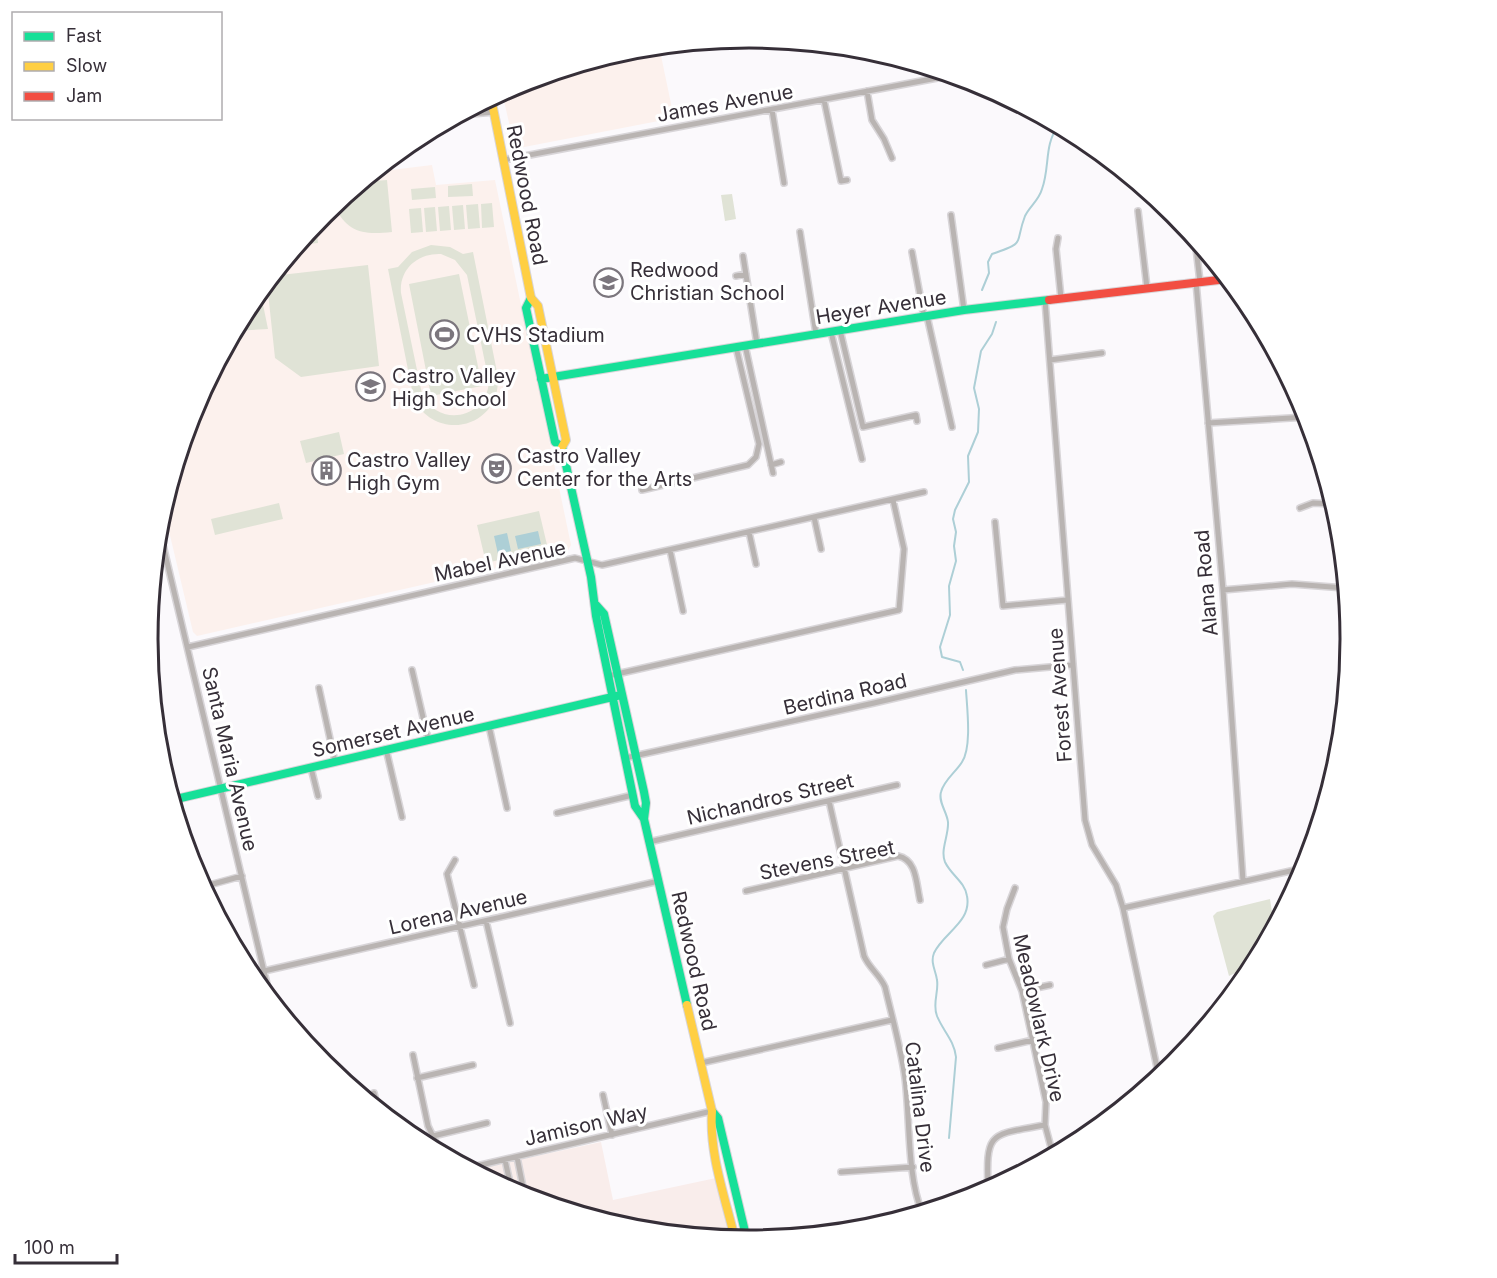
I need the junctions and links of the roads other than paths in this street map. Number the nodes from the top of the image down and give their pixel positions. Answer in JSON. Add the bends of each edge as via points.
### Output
{"nodes":[{"id":1,"x":935,"y":78,"type":"edge"},
{"id":2,"x":867,"y":91,"type":"junction"},
{"id":3,"x":824,"y":100,"type":"junction"},
{"id":4,"x":493,"y":106,"type":"edge"},
{"id":5,"x":772,"y":110,"type":"junction"},
{"id":6,"x":494,"y":112,"type":"junction"},
{"id":7,"x":479,"y":113,"type":"edge"},
{"id":8,"x":892,"y":158,"type":"dead end"},
{"id":9,"x":503,"y":160,"type":"junction"},
{"id":10,"x":847,"y":180,"type":"dead end"},
{"id":11,"x":784,"y":183,"type":"dead end"},
{"id":12,"x":1138,"y":211,"type":"dead end"},
{"id":13,"x":951,"y":215,"type":"dead end"},
{"id":14,"x":800,"y":232,"type":"dead end"},
{"id":15,"x":1058,"y":238,"type":"dead end"},
{"id":16,"x":912,"y":252,"type":"dead end"},
{"id":17,"x":1196,"y":253,"type":"edge"},
{"id":18,"x":743,"y":256,"type":"dead end"},
{"id":19,"x":755,"y":271,"type":"dead end"},
{"id":20,"x":746,"y":274,"type":"junction"},
{"id":21,"x":736,"y":276,"type":"dead end"},
{"id":22,"x":1218,"y":280,"type":"edge"},
{"id":23,"x":1198,"y":282,"type":"junction"},
{"id":24,"x":1147,"y":288,"type":"junction"},
{"id":25,"x":531,"y":297,"type":"junction"},
{"id":26,"x":1061,"y":298,"type":"junction"},
{"id":27,"x":1045,"y":300,"type":"junction"},
{"id":28,"x":964,"y":310,"type":"junction"},
{"id":29,"x":926,"y":317,"type":"junction"},
{"id":30,"x":836,"y":331,"type":"junction"},
{"id":31,"x":816,"y":334,"type":"junction"},
{"id":32,"x":757,"y":344,"type":"junction"},
{"id":33,"x":741,"y":346,"type":"junction"},
{"id":34,"x":1102,"y":354,"type":"dead end"},
{"id":35,"x":1050,"y":360,"type":"junction"},
{"id":36,"x":552,"y":376,"type":"junction"},
{"id":37,"x":541,"y":379,"type":"junction"},
{"id":38,"x":1297,"y":418,"type":"edge"},
{"id":39,"x":917,"y":421,"type":"dead end"},
{"id":40,"x":1208,"y":423,"type":"junction"},
{"id":41,"x":952,"y":426,"type":"dead end"},
{"id":42,"x":562,"y":447,"type":"junction"},
{"id":43,"x":862,"y":459,"type":"dead end"},
{"id":44,"x":781,"y":462,"type":"dead end"},
{"id":45,"x":771,"y":465,"type":"junction"},
{"id":46,"x":773,"y":473,"type":"dead end"},
{"id":47,"x":642,"y":490,"type":"dead end"},
{"id":48,"x":924,"y":492,"type":"dead end"},
{"id":49,"x":893,"y":500,"type":"junction"},
{"id":50,"x":1323,"y":504,"type":"edge"},
{"id":51,"x":1300,"y":508,"type":"dead end"},
{"id":52,"x":814,"y":517,"type":"junction"},
{"id":53,"x":995,"y":522,"type":"dead end"},
{"id":54,"x":748,"y":532,"type":"junction"},
{"id":55,"x":821,"y":549,"type":"dead end"},
{"id":56,"x":670,"y":550,"type":"junction"},
{"id":57,"x":165,"y":551,"type":"edge"},
{"id":58,"x":588,"y":561,"type":"junction"},
{"id":59,"x":756,"y":564,"type":"dead end"},
{"id":60,"x":1337,"y":587,"type":"edge"},
{"id":61,"x":1223,"y":590,"type":"junction"},
{"id":62,"x":1067,"y":600,"type":"junction"},
{"id":63,"x":597,"y":605,"type":"junction"},
{"id":64,"x":683,"y":611,"type":"dead end"},
{"id":65,"x":188,"y":647,"type":"junction"},
{"id":66,"x":1072,"y":665,"type":"junction"},
{"id":67,"x":412,"y":670,"type":"dead end"},
{"id":68,"x":617,"y":674,"type":"junction"},
{"id":69,"x":608,"y":676,"type":"junction"},
{"id":70,"x":319,"y":688,"type":"dead end"},
{"id":71,"x":621,"y":695,"type":"junction"},
{"id":72,"x":612,"y":697,"type":"junction"},
{"id":73,"x":489,"y":726,"type":"junction"},
{"id":74,"x":428,"y":739,"type":"junction"},
{"id":75,"x":386,"y":749,"type":"junction"},
{"id":76,"x":635,"y":756,"type":"junction"},
{"id":77,"x":625,"y":758,"type":"junction"},
{"id":78,"x":335,"y":762,"type":"junction"},
{"id":79,"x":311,"y":768,"type":"junction"},
{"id":80,"x":897,"y":785,"type":"dead end"},
{"id":81,"x":221,"y":788,"type":"junction"},
{"id":82,"x":633,"y":795,"type":"junction"},
{"id":83,"x":318,"y":796,"type":"dead end"},
{"id":84,"x":180,"y":798,"type":"edge"},
{"id":85,"x":829,"y":801,"type":"junction"},
{"id":86,"x":507,"y":808,"type":"dead end"},
{"id":87,"x":557,"y":813,"type":"dead end"},
{"id":88,"x":402,"y":817,"type":"dead end"},
{"id":89,"x":644,"y":819,"type":"junction"},
{"id":90,"x":649,"y":842,"type":"junction"},
{"id":91,"x":455,"y":860,"type":"dead end"},
{"id":92,"x":844,"y":869,"type":"junction"},
{"id":93,"x":1293,"y":870,"type":"edge"},
{"id":94,"x":242,"y":876,"type":"junction"},
{"id":95,"x":659,"y":881,"type":"junction"},
{"id":96,"x":1243,"y":881,"type":"junction"},
{"id":97,"x":211,"y":885,"type":"edge"},
{"id":98,"x":1015,"y":888,"type":"dead end"},
{"id":99,"x":746,"y":891,"type":"dead end"},
{"id":100,"x":920,"y":900,"type":"dead end"},
{"id":101,"x":1123,"y":908,"type":"junction"},
{"id":102,"x":486,"y":921,"type":"junction"},
{"id":103,"x":459,"y":927,"type":"junction"},
{"id":104,"x":1009,"y":959,"type":"junction"},
{"id":105,"x":986,"y":965,"type":"dead end"},
{"id":106,"x":264,"y":971,"type":"junction"},
{"id":107,"x":266,"y":979,"type":"edge"},
{"id":108,"x":474,"y":985,"type":"dead end"},
{"id":109,"x":1050,"y":985,"type":"dead end"},
{"id":110,"x":1022,"y":991,"type":"junction"},
{"id":111,"x":892,"y":1020,"type":"junction"},
{"id":112,"x":510,"y":1023,"type":"dead end"},
{"id":113,"x":1033,"y":1040,"type":"junction"},
{"id":114,"x":998,"y":1048,"type":"dead end"},
{"id":115,"x":412,"y":1055,"type":"dead end"},
{"id":116,"x":701,"y":1063,"type":"junction"},
{"id":117,"x":473,"y":1065,"type":"dead end"},
{"id":118,"x":1157,"y":1066,"type":"edge"},
{"id":119,"x":417,"y":1078,"type":"junction"},
{"id":120,"x":374,"y":1093,"type":"dead end"},
{"id":121,"x":603,"y":1095,"type":"dead end"},
{"id":122,"x":375,"y":1096,"type":"edge"},
{"id":123,"x":712,"y":1111,"type":"junction"},
{"id":124,"x":487,"y":1124,"type":"dead end"},
{"id":125,"x":1045,"y":1125,"type":"junction"},
{"id":126,"x":612,"y":1135,"type":"junction"},
{"id":127,"x":433,"y":1136,"type":"junction"},
{"id":128,"x":435,"y":1139,"type":"edge"},
{"id":129,"x":1051,"y":1147,"type":"edge"},
{"id":130,"x":517,"y":1157,"type":"junction"},
{"id":131,"x":505,"y":1160,"type":"junction"},
{"id":132,"x":480,"y":1165,"type":"edge"},
{"id":133,"x":913,"y":1167,"type":"junction"},
{"id":134,"x":841,"y":1172,"type":"dead end"},
{"id":135,"x":509,"y":1179,"type":"edge"},
{"id":136,"x":988,"y":1179,"type":"edge"},
{"id":137,"x":523,"y":1185,"type":"edge"},
{"id":138,"x":920,"y":1204,"type":"edge"},
{"id":139,"x":733,"y":1230,"type":"edge"},
{"id":140,"x":745,"y":1230,"type":"edge"}],
"edges":[{"from":1,"to":2,"type":"street","name":"James Avenue"},
{"from":2,"to":3,"type":"street","name":"James Avenue"},
{"from":2,"to":8,"type":"street","via":[[872,120]]},
{"from":3,"to":5,"type":"street","name":"James Avenue"},
{"from":3,"to":10,"type":"street","via":[[841,181]]},
{"from":4,"to":6,"type":"main road","name":"Redwood Road"},
{"from":5,"to":9,"type":"street","name":"James Avenue"},
{"from":5,"to":11,"type":"street"},
{"from":6,"to":7,"type":"street"},
{"from":6,"to":9,"type":"main road","name":"Redwood Road"},
{"from":9,"to":25,"type":"main road","name":"Redwood Road"},
{"from":12,"to":24,"type":"street"},
{"from":13,"to":28,"type":"street"},
{"from":14,"to":31,"type":"street"},
{"from":15,"to":26,"type":"street"},
{"from":16,"to":29,"type":"street"},
{"from":17,"to":23,"type":"street","name":"Alana Road"},
{"from":18,"to":20,"type":"street"},
{"from":19,"to":20,"type":"street"},
{"from":20,"to":21,"type":"street"},
{"from":20,"to":32,"type":"street"},
{"from":22,"to":23,"type":"main road","name":"Heyer Avenue"},
{"from":23,"to":24,"type":"main road","name":"Heyer Avenue"},
{"from":23,"to":40,"type":"street","name":"Alana Road"},
{"from":24,"to":26,"type":"main road","name":"Heyer Avenue"},
{"from":25,"to":36,"type":"main road","name":"Redwood Road","via":[[538,306]]},
{"from":25,"to":37,"type":"main road","name":"Redwood Road","via":[[526,308]]},
{"from":26,"to":27,"type":"main road","name":"Heyer Avenue"},
{"from":27,"to":28,"type":"main road","name":"Heyer Avenue"},
{"from":27,"to":35,"type":"street","name":"Forest Avenue"},
{"from":28,"to":29,"type":"main road","name":"Heyer Avenue"},
{"from":29,"to":30,"type":"main road","name":"Heyer Avenue"},
{"from":29,"to":41,"type":"street"},
{"from":30,"to":31,"type":"main road","name":"Heyer Avenue"},
{"from":30,"to":39,"type":"street","via":[[863,427],[916,415]]},
{"from":30,"to":43,"type":"street"},
{"from":31,"to":32,"type":"main road","name":"Heyer Avenue"},
{"from":32,"to":33,"type":"main road","name":"Heyer Avenue"},
{"from":33,"to":36,"type":"main road","name":"Heyer Avenue"},
{"from":33,"to":45,"type":"street"},
{"from":33,"to":47,"type":"street","via":[[760,449],[756,457],[748,465]]},
{"from":34,"to":35,"type":"street"},
{"from":35,"to":62,"type":"street","name":"Forest Avenue"},
{"from":36,"to":37,"type":"main road","name":"Heyer Avenue"},
{"from":36,"to":42,"type":"main road","name":"Redwood Road","via":[[566,440]]},
{"from":37,"to":42,"type":"main road","name":"Redwood Road","via":[[555,442]]},
{"from":38,"to":40,"type":"street"},
{"from":40,"to":61,"type":"street","name":"Alana Road"},
{"from":42,"to":58,"type":"main road","name":"Redwood Road"},
{"from":44,"to":45,"type":"street"},
{"from":45,"to":46,"type":"street"},
{"from":48,"to":49,"type":"street","name":"Mabel Avenue"},
{"from":49,"to":52,"type":"street","name":"Mabel Avenue"},
{"from":49,"to":68,"type":"street","via":[[904,549],[899,610]]},
{"from":50,"to":51,"type":"street"},
{"from":52,"to":54,"type":"street","name":"Mabel Avenue"},
{"from":52,"to":55,"type":"street"},
{"from":53,"to":62,"type":"street","via":[[1003,606]]},
{"from":54,"to":56,"type":"street","name":"Mabel Avenue"},
{"from":54,"to":59,"type":"street"},
{"from":56,"to":58,"type":"street","name":"Mabel Avenue","via":[[602,565]]},
{"from":56,"to":64,"type":"street"},
{"from":57,"to":65,"type":"street","name":"Santa Maria Avenue"},
{"from":58,"to":63,"type":"main road","name":"Redwood Road"},
{"from":58,"to":65,"type":"street","name":"Mabel Avenue","via":[[573,559]]},
{"from":60,"to":61,"type":"street","via":[[1292,584]]},
{"from":61,"to":96,"type":"street","name":"Alana Road"},
{"from":62,"to":66,"type":"street","name":"Forest Avenue"},
{"from":63,"to":68,"type":"main road","name":"Redwood Road","via":[[604,614]]},
{"from":63,"to":69,"type":"main road","name":"Redwood Road"},
{"from":65,"to":81,"type":"street","name":"Santa Maria Avenue"},
{"from":66,"to":76,"type":"street","name":"Berdina Road","via":[[1015,670]]},
{"from":66,"to":101,"type":"street","name":"Forest Avenue","via":[[1085,820],[1092,845],[1116,885]]},
{"from":67,"to":74,"type":"street"},
{"from":68,"to":69,"type":"street"},
{"from":68,"to":71,"type":"main road","name":"Redwood Road"},
{"from":69,"to":72,"type":"main road","name":"Redwood Road"},
{"from":70,"to":78,"type":"street"},
{"from":71,"to":72,"type":"main road","name":"Somerset Avenue"},
{"from":71,"to":76,"type":"main road","name":"Redwood Road"},
{"from":72,"to":73,"type":"main road","name":"Somerset Avenue"},
{"from":72,"to":77,"type":"main road","name":"Redwood Road"},
{"from":73,"to":74,"type":"main road","name":"Somerset Avenue"},
{"from":73,"to":86,"type":"street"},
{"from":74,"to":75,"type":"main road","name":"Somerset Avenue"},
{"from":75,"to":78,"type":"main road","name":"Somerset Avenue"},
{"from":75,"to":88,"type":"street"},
{"from":76,"to":77,"type":"street","name":"Berdina Road"},
{"from":76,"to":89,"type":"main road","name":"Redwood Road","via":[[646,803]]},
{"from":77,"to":82,"type":"main road","name":"Redwood Road"},
{"from":78,"to":79,"type":"main road","name":"Somerset Avenue"},
{"from":79,"to":81,"type":"main road","name":"Somerset Avenue"},
{"from":79,"to":83,"type":"street"},
{"from":80,"to":85,"type":"street","name":"Nichandros Street"},
{"from":81,"to":84,"type":"main road","name":"Somerset Avenue"},
{"from":81,"to":94,"type":"street","name":"Santa Maria Avenue"},
{"from":82,"to":87,"type":"street"},
{"from":82,"to":89,"type":"main road","name":"Redwood Road"},
{"from":85,"to":90,"type":"street","name":"Nichandros Street"},
{"from":85,"to":92,"type":"street","name":"Catalina Drive"},
{"from":89,"to":90,"type":"main road","name":"Redwood Road"},
{"from":90,"to":95,"type":"main road","name":"Redwood Road"},
{"from":91,"to":103,"type":"street","via":[[447,874]]},
{"from":92,"to":99,"type":"street","name":"Stevens Street"},
{"from":92,"to":100,"type":"street","name":"Stevens Street","via":[[898,856],[906,858],[912,863]]},
{"from":92,"to":111,"type":"street","name":"Catalina Drive","via":[[864,956],[882,978]]},
{"from":93,"to":96,"type":"street"},
{"from":94,"to":97,"type":"street"},
{"from":94,"to":106,"type":"street","name":"Santa Maria Avenue"},
{"from":95,"to":102,"type":"street","name":"Lorena Avenue"},
{"from":95,"to":116,"type":"main road","name":"Redwood Road"},
{"from":96,"to":101,"type":"street"},
{"from":98,"to":104,"type":"street","name":"Meadowlark Drive","via":[[1003,927]]},
{"from":101,"to":118,"type":"street","name":"Forest Avenue"},
{"from":102,"to":103,"type":"street","name":"Lorena Avenue"},
{"from":102,"to":112,"type":"street"},
{"from":103,"to":106,"type":"street","name":"Lorena Avenue"},
{"from":103,"to":108,"type":"street"},
{"from":104,"to":105,"type":"street"},
{"from":104,"to":110,"type":"street","name":"Meadowlark Drive"},
{"from":106,"to":107,"type":"street","name":"Santa Maria Avenue"},
{"from":109,"to":110,"type":"street"},
{"from":110,"to":113,"type":"street","name":"Meadowlark Drive"},
{"from":111,"to":116,"type":"street"},
{"from":111,"to":133,"type":"street","name":"Catalina Drive","via":[[905,1076]]},
{"from":113,"to":114,"type":"street"},
{"from":113,"to":125,"type":"street","name":"Meadowlark Drive","via":[[1046,1102]]},
{"from":115,"to":119,"type":"street"},
{"from":116,"to":123,"type":"main road","name":"Redwood Road"},
{"from":117,"to":119,"type":"street"},
{"from":119,"to":127,"type":"street"},
{"from":120,"to":122,"type":"street"},
{"from":121,"to":126,"type":"street"},
{"from":123,"to":126,"type":"street","name":"Jamison Way"},
{"from":123,"to":139,"type":"main road","name":"Redwood Road","via":[[715,1150]]},
{"from":123,"to":140,"type":"main road","name":"Redwood Road","via":[[718,1118]]},
{"from":124,"to":127,"type":"street"},
{"from":125,"to":129,"type":"street","name":"Meadowlark Drive"},
{"from":125,"to":136,"type":"street","via":[[996,1136],[990,1143]]},
{"from":126,"to":130,"type":"street","name":"Jamison Way"},
{"from":127,"to":128,"type":"street"},
{"from":130,"to":131,"type":"street","name":"Jamison Way"},
{"from":130,"to":137,"type":"street"},
{"from":131,"to":132,"type":"street","name":"Jamison Way"},
{"from":131,"to":135,"type":"street"},
{"from":133,"to":134,"type":"street"},
{"from":133,"to":138,"type":"street","name":"Catalina Drive"}]}
